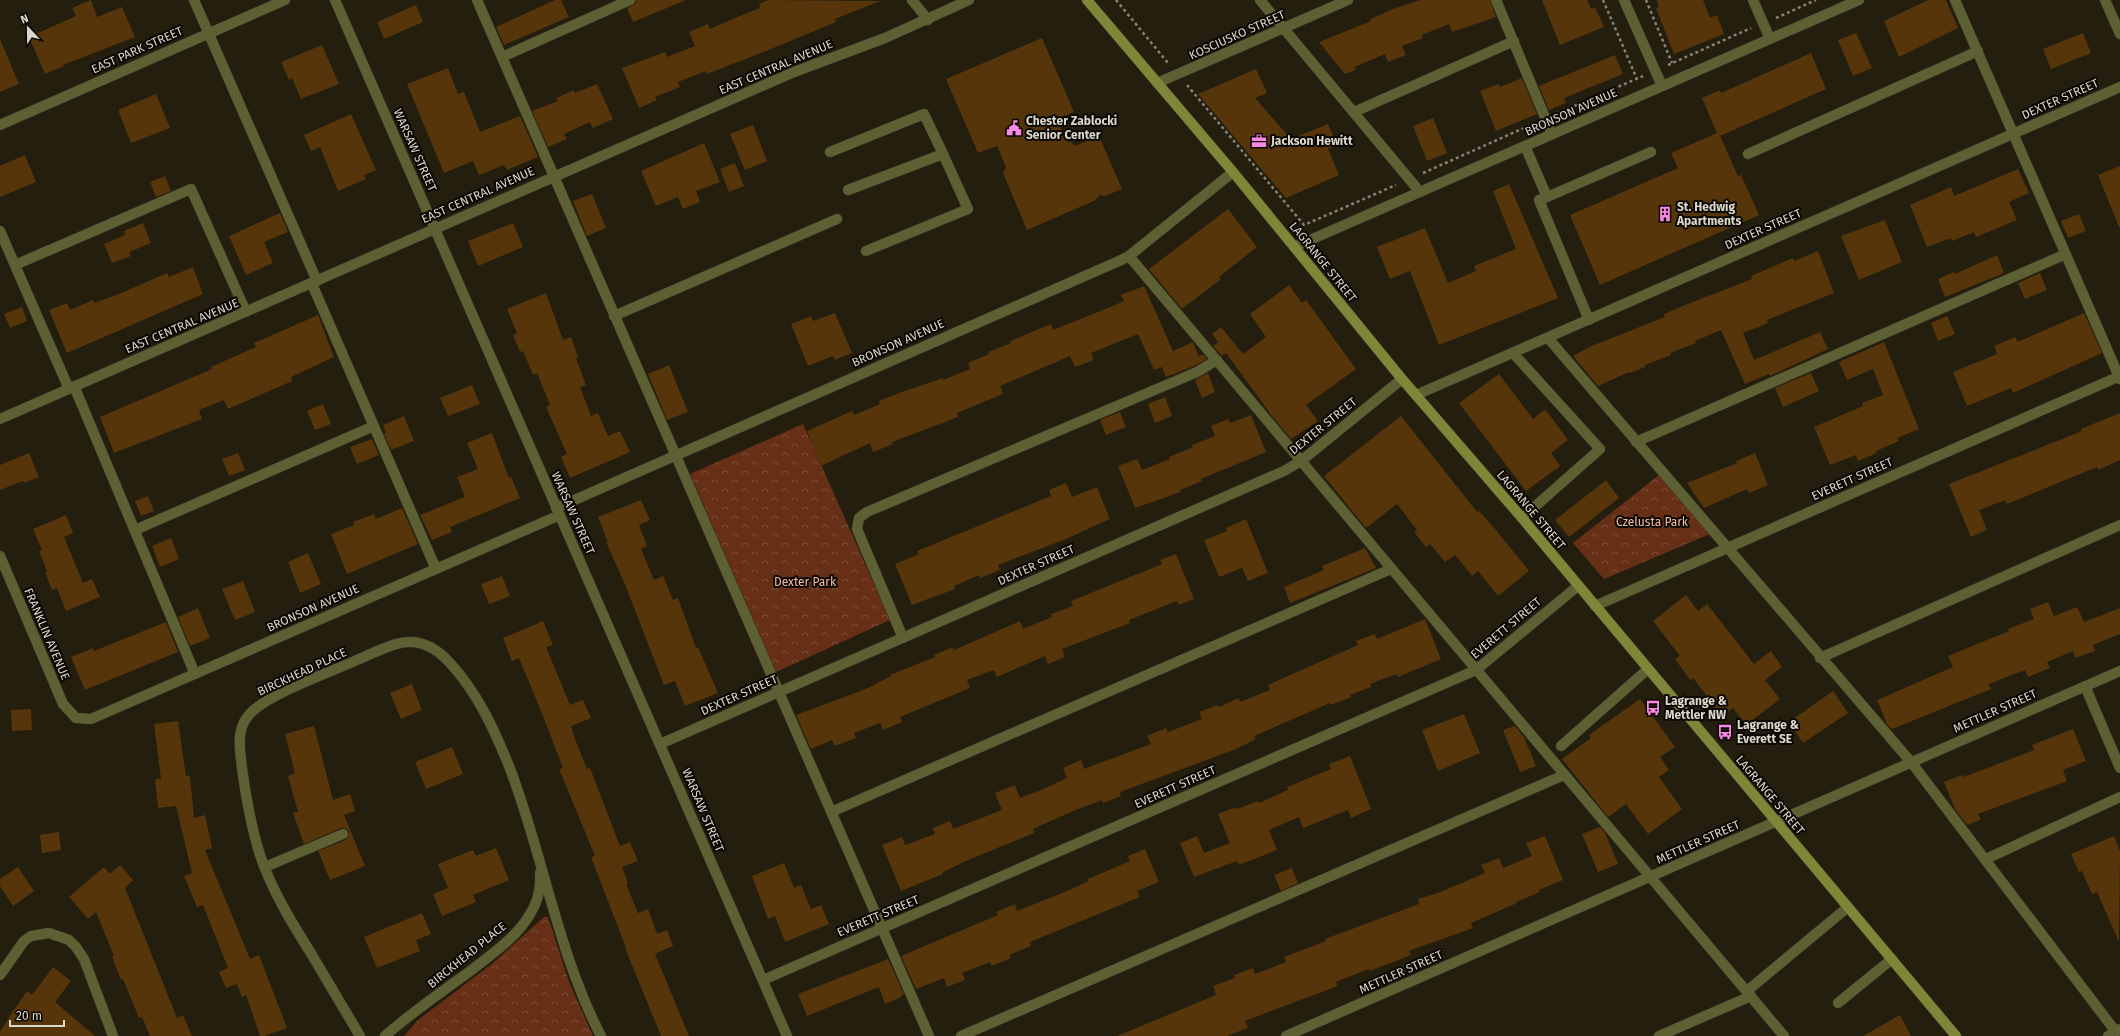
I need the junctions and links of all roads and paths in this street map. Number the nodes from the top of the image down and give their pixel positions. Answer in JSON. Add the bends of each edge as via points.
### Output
{"nodes":[{"id":1,"x":194,"y":0,"type":"edge"},
{"id":2,"x":285,"y":0,"type":"edge"},
{"id":3,"x":335,"y":0,"type":"edge"},
{"id":4,"x":477,"y":0,"type":"edge"},
{"id":5,"x":630,"y":0,"type":"edge"},
{"id":6,"x":912,"y":0,"type":"edge"},
{"id":7,"x":969,"y":0,"type":"edge"},
{"id":8,"x":1087,"y":0,"type":"edge"},
{"id":9,"x":1116,"y":0,"type":"edge"},
{"id":10,"x":1260,"y":0,"type":"edge"},
{"id":11,"x":1348,"y":0,"type":"edge"},
{"id":12,"x":1496,"y":0,"type":"edge"},
{"id":13,"x":1604,"y":0,"type":"edge"},
{"id":14,"x":1624,"y":0,"type":"edge"},
{"id":15,"x":1646,"y":0,"type":"edge"},
{"id":16,"x":1753,"y":0,"type":"edge"},
{"id":17,"x":1816,"y":0,"type":"edge"},
{"id":18,"x":1859,"y":0,"type":"edge"},
{"id":19,"x":1955,"y":0,"type":"edge"},
{"id":20,"x":2105,"y":0,"type":"edge"},
{"id":21,"x":928,"y":20,"type":"junction"},
{"id":22,"x":1763,"y":23,"type":"junction"},
{"id":23,"x":1284,"y":28,"type":"junction"},
{"id":24,"x":208,"y":34,"type":"junction"},
{"id":25,"x":2120,"y":34,"type":"edge"},
{"id":26,"x":1770,"y":39,"type":"junction"},
{"id":27,"x":1514,"y":42,"type":"junction"},
{"id":28,"x":1978,"y":51,"type":"junction"},
{"id":29,"x":502,"y":57,"type":"junction"},
{"id":30,"x":1672,"y":63,"type":"junction"},
{"id":31,"x":1655,"y":71,"type":"junction"},
{"id":32,"x":1177,"y":75,"type":"junction"},
{"id":33,"x":1680,"y":78,"type":"junction"},
{"id":34,"x":1637,"y":79,"type":"junction"},
{"id":35,"x":1157,"y":83,"type":"junction"},
{"id":36,"x":1662,"y":86,"type":"junction"},
{"id":37,"x":2120,"y":87,"type":"edge"},
{"id":38,"x":1643,"y":94,"type":"junction"},
{"id":39,"x":1354,"y":112,"type":"junction"},
{"id":40,"x":1546,"y":118,"type":"junction"},
{"id":41,"x":0,"y":125,"type":"edge"},
{"id":42,"x":2014,"y":133,"type":"junction"},
{"id":43,"x":1552,"y":134,"type":"junction"},
{"id":44,"x":1525,"y":146,"type":"junction"},
{"id":45,"x":830,"y":152,"type":"dead end"},
{"id":46,"x":1651,"y":152,"type":"dead end"},
{"id":47,"x":943,"y":154,"type":"junction"},
{"id":48,"x":1748,"y":154,"type":"dead end"},
{"id":49,"x":1232,"y":172,"type":"junction"},
{"id":50,"x":554,"y":177,"type":"junction"},
{"id":51,"x":1409,"y":179,"type":"junction"},
{"id":52,"x":848,"y":190,"type":"dead end"},
{"id":53,"x":1420,"y":192,"type":"junction"},
{"id":54,"x":1547,"y":197,"type":"junction"},
{"id":55,"x":837,"y":219,"type":"dead end"},
{"id":56,"x":435,"y":228,"type":"junction"},
{"id":57,"x":0,"y":231,"type":"edge"},
{"id":58,"x":1294,"y":247,"type":"junction"},
{"id":59,"x":866,"y":251,"type":"dead end"},
{"id":60,"x":2066,"y":254,"type":"junction"},
{"id":61,"x":1129,"y":256,"type":"junction"},
{"id":62,"x":15,"y":266,"type":"junction"},
{"id":63,"x":314,"y":282,"type":"junction"},
{"id":64,"x":246,"y":312,"type":"junction"},
{"id":65,"x":614,"y":316,"type":"junction"},
{"id":66,"x":1589,"y":320,"type":"junction"},
{"id":67,"x":1548,"y":338,"type":"junction"},
{"id":68,"x":1513,"y":352,"type":"junction"},
{"id":69,"x":1217,"y":360,"type":"junction"},
{"id":70,"x":2120,"y":377,"type":"edge"},
{"id":71,"x":1402,"y":378,"type":"junction"},
{"id":72,"x":71,"y":387,"type":"junction"},
{"id":73,"x":1416,"y":395,"type":"junction"},
{"id":74,"x":0,"y":419,"type":"edge"},
{"id":75,"x":374,"y":426,"type":"junction"},
{"id":76,"x":1636,"y":442,"type":"junction"},
{"id":77,"x":675,"y":456,"type":"junction"},
{"id":78,"x":1301,"y":461,"type":"junction"},
{"id":79,"x":558,"y":512,"type":"junction"},
{"id":80,"x":1522,"y":518,"type":"junction"},
{"id":81,"x":2120,"y":525,"type":"edge"},
{"id":82,"x":135,"y":530,"type":"junction"},
{"id":83,"x":1727,"y":548,"type":"junction"},
{"id":84,"x":0,"y":556,"type":"edge"},
{"id":85,"x":436,"y":569,"type":"junction"},
{"id":86,"x":1391,"y":569,"type":"junction"},
{"id":87,"x":1578,"y":586,"type":"junction"},
{"id":88,"x":1595,"y":606,"type":"junction"},
{"id":89,"x":903,"y":638,"type":"junction"},
{"id":90,"x":1820,"y":658,"type":"junction"},
{"id":91,"x":1648,"y":669,"type":"junction"},
{"id":92,"x":1476,"y":670,"type":"junction"},
{"id":93,"x":2120,"y":670,"type":"edge"},
{"id":94,"x":196,"y":674,"type":"junction"},
{"id":95,"x":2085,"y":686,"type":"junction"},
{"id":96,"x":778,"y":692,"type":"junction"},
{"id":97,"x":76,"y":718,"type":"joint"},
{"id":98,"x":660,"y":744,"type":"junction"},
{"id":99,"x":1561,"y":746,"type":"dead end"},
{"id":100,"x":1911,"y":762,"type":"junction"},
{"id":101,"x":2120,"y":768,"type":"edge"},
{"id":102,"x":1564,"y":775,"type":"junction"},
{"id":103,"x":2120,"y":797,"type":"edge"},
{"id":104,"x":830,"y":812,"type":"junction"},
{"id":105,"x":1776,"y":822,"type":"junction"},
{"id":106,"x":343,"y":834,"type":"dead end"},
{"id":107,"x":538,"y":853,"type":"junction"},
{"id":108,"x":1986,"y":859,"type":"junction"},
{"id":109,"x":265,"y":867,"type":"junction"},
{"id":110,"x":1651,"y":877,"type":"junction"},
{"id":111,"x":1848,"y":907,"type":"junction"},
{"id":112,"x":882,"y":929,"type":"junction"},
{"id":113,"x":1892,"y":959,"type":"junction"},
{"id":114,"x":0,"y":975,"type":"edge"},
{"id":115,"x":763,"y":980,"type":"junction"},
{"id":116,"x":1749,"y":994,"type":"junction"},
{"id":117,"x":1838,"y":1003,"type":"dead end"},
{"id":118,"x":2115,"y":1032,"type":"edge"},
{"id":119,"x":113,"y":1036,"type":"edge"},
{"id":120,"x":360,"y":1036,"type":"edge"},
{"id":121,"x":385,"y":1036,"type":"edge"},
{"id":122,"x":601,"y":1036,"type":"edge"},
{"id":123,"x":787,"y":1036,"type":"edge"},
{"id":124,"x":930,"y":1036,"type":"edge"},
{"id":125,"x":961,"y":1036,"type":"edge"},
{"id":126,"x":1286,"y":1036,"type":"edge"},
{"id":127,"x":1659,"y":1036,"type":"edge"},
{"id":128,"x":1784,"y":1036,"type":"edge"},
{"id":129,"x":1956,"y":1036,"type":"edge"}],
"edges":[{"from":1,"to":24,"type":"street"},
{"from":2,"to":24,"type":"street","name":"EAST PARK STREET"},
{"from":3,"to":56,"type":"street","name":"WARSAW STREET"},
{"from":4,"to":29,"type":"street"},
{"from":5,"to":29,"type":"street"},
{"from":6,"to":21,"type":"street"},
{"from":7,"to":21,"type":"street","name":"EAST CENTRAL AVENUE"},
{"from":8,"to":35,"type":"main road","name":"LAGRANGE STREET"},
{"from":9,"to":32,"type":"path"},
{"from":10,"to":23,"type":"street"},
{"from":11,"to":23,"type":"street","name":"KOSCIUSKO STREET"},
{"from":12,"to":27,"type":"street"},
{"from":13,"to":34,"type":"path"},
{"from":14,"to":31,"type":"street"},
{"from":15,"to":30,"type":"path"},
{"from":16,"to":22,"type":"street"},
{"from":17,"to":22,"type":"path"},
{"from":18,"to":26,"type":"street","name":"BRONSON AVENUE"},
{"from":19,"to":28,"type":"street"},
{"from":20,"to":25,"type":"street"},
{"from":21,"to":50,"type":"street","name":"EAST CENTRAL AVENUE","via":[[794,72]]},
{"from":22,"to":26,"type":"street"},
{"from":22,"to":30,"type":"path"},
{"from":23,"to":32,"type":"street","name":"KOSCIUSKO STREET"},
{"from":23,"to":39,"type":"street"},
{"from":24,"to":41,"type":"street","name":"EAST PARK STREET"},
{"from":24,"to":63,"type":"street"},
{"from":26,"to":33,"type":"street","name":"BRONSON AVENUE"},
{"from":27,"to":39,"type":"street"},
{"from":27,"to":40,"type":"street"},
{"from":28,"to":42,"type":"street"},
{"from":28,"to":48,"type":"street"},
{"from":29,"to":50,"type":"street"},
{"from":30,"to":31,"type":"path"},
{"from":30,"to":33,"type":"path"},
{"from":31,"to":34,"type":"path"},
{"from":31,"to":36,"type":"street"},
{"from":32,"to":35,"type":"street","name":"KOSCIUSKO STREET"},
{"from":32,"to":51,"type":"path","via":[[1304,225]]},
{"from":33,"to":36,"type":"street","name":"BRONSON AVENUE"},
{"from":34,"to":38,"type":"path"},
{"from":34,"to":40,"type":"path"},
{"from":35,"to":49,"type":"main road","name":"LAGRANGE STREET"},
{"from":36,"to":38,"type":"street","name":"BRONSON AVENUE"},
{"from":37,"to":42,"type":"street","name":"DEXTER STREET"},
{"from":38,"to":43,"type":"street","name":"BRONSON AVENUE"},
{"from":39,"to":51,"type":"street"},
{"from":40,"to":43,"type":"street"},
{"from":40,"to":51,"type":"path"},
{"from":42,"to":60,"type":"street"},
{"from":42,"to":66,"type":"street","name":"DEXTER STREET"},
{"from":43,"to":44,"type":"street","name":"BRONSON AVENUE"},
{"from":44,"to":53,"type":"street","name":"BRONSON AVENUE"},
{"from":44,"to":54,"type":"street"},
{"from":45,"to":47,"type":"street","via":[[924,114]]},
{"from":46,"to":54,"type":"street"},
{"from":47,"to":52,"type":"street"},
{"from":47,"to":59,"type":"street","via":[[968,209]]},
{"from":49,"to":58,"type":"main road","name":"LAGRANGE STREET"},
{"from":49,"to":61,"type":"street","name":"BRONSON AVENUE"},
{"from":50,"to":56,"type":"street","name":"EAST CENTRAL AVENUE"},
{"from":50,"to":65,"type":"street"},
{"from":51,"to":53,"type":"street"},
{"from":53,"to":58,"type":"street","name":"BRONSON AVENUE"},
{"from":54,"to":66,"type":"street","via":[[1539,200]]},
{"from":55,"to":65,"type":"street"},
{"from":56,"to":63,"type":"street","name":"EAST CENTRAL AVENUE"},
{"from":56,"to":79,"type":"street","name":"WARSAW STREET"},
{"from":57,"to":62,"type":"street"},
{"from":58,"to":71,"type":"main road","name":"LAGRANGE STREET"},
{"from":60,"to":70,"type":"street"},
{"from":60,"to":76,"type":"street"},
{"from":61,"to":69,"type":"street"},
{"from":61,"to":77,"type":"street","name":"BRONSON AVENUE"},
{"from":62,"to":64,"type":"street","via":[[191,189]]},
{"from":62,"to":72,"type":"street"},
{"from":63,"to":64,"type":"street","name":"EAST CENTRAL AVENUE"},
{"from":63,"to":75,"type":"street"},
{"from":64,"to":72,"type":"street","name":"EAST CENTRAL AVENUE"},
{"from":65,"to":77,"type":"street"},
{"from":66,"to":67,"type":"street","name":"DEXTER STREET"},
{"from":67,"to":68,"type":"street","name":"DEXTER STREET"},
{"from":67,"to":76,"type":"street"},
{"from":68,"to":73,"type":"street","name":"DEXTER STREET"},
{"from":68,"to":80,"type":"street","via":[[1600,449]]},
{"from":69,"to":78,"type":"street"},
{"from":69,"to":89,"type":"street","via":[[1197,372],[867,512],[859,518],[857,529]]},
{"from":70,"to":83,"type":"street","name":"EVERETT STREET"},
{"from":71,"to":73,"type":"main road","name":"LAGRANGE STREET"},
{"from":71,"to":78,"type":"street","name":"DEXTER STREET"},
{"from":72,"to":74,"type":"street","name":"EAST CENTRAL AVENUE"},
{"from":72,"to":82,"type":"street"},
{"from":73,"to":80,"type":"main road","name":"LAGRANGE STREET"},
{"from":75,"to":82,"type":"street"},
{"from":75,"to":85,"type":"street"},
{"from":76,"to":83,"type":"street"},
{"from":77,"to":79,"type":"street","name":"BRONSON AVENUE"},
{"from":77,"to":96,"type":"street"},
{"from":78,"to":86,"type":"street"},
{"from":78,"to":89,"type":"street","name":"DEXTER STREET","via":[[1284,471]]},
{"from":79,"to":85,"type":"street","name":"BRONSON AVENUE"},
{"from":79,"to":98,"type":"street","name":"WARSAW STREET"},
{"from":80,"to":87,"type":"main road","name":"LAGRANGE STREET"},
{"from":81,"to":90,"type":"street"},
{"from":82,"to":94,"type":"street"},
{"from":83,"to":88,"type":"street","name":"EVERETT STREET"},
{"from":83,"to":90,"type":"street"},
{"from":84,"to":97,"type":"street","name":"FRANKLIN AVENUE","via":[[63,704]]},
{"from":85,"to":94,"type":"street","name":"BRONSON AVENUE"},
{"from":86,"to":92,"type":"street"},
{"from":86,"to":104,"type":"street"},
{"from":87,"to":88,"type":"main road","name":"LAGRANGE STREET"},
{"from":87,"to":92,"type":"street","name":"EVERETT STREET"},
{"from":88,"to":91,"type":"main road","name":"LAGRANGE STREET"},
{"from":89,"to":96,"type":"street","name":"DEXTER STREET"},
{"from":90,"to":100,"type":"street"},
{"from":91,"to":99,"type":"street"},
{"from":91,"to":105,"type":"main road","name":"LAGRANGE STREET"},
{"from":92,"to":102,"type":"street"},
{"from":92,"to":112,"type":"street","name":"EVERETT STREET"},
{"from":93,"to":95,"type":"street","name":"METTLER STREET"},
{"from":94,"to":97,"type":"street","name":"BRONSON AVENUE","via":[[91,719]]},
{"from":95,"to":100,"type":"street","name":"METTLER STREET"},
{"from":95,"to":101,"type":"street"},
{"from":96,"to":98,"type":"street","name":"DEXTER STREET"},
{"from":96,"to":104,"type":"street"},
{"from":98,"to":115,"type":"street","name":"WARSAW STREET"},
{"from":100,"to":105,"type":"street","name":"METTLER STREET"},
{"from":100,"to":108,"type":"street"},
{"from":102,"to":110,"type":"street"},
{"from":102,"to":125,"type":"street"},
{"from":103,"to":108,"type":"street"},
{"from":104,"to":112,"type":"street"},
{"from":105,"to":110,"type":"street","name":"METTLER STREET"},
{"from":105,"to":111,"type":"main road","name":"LAGRANGE STREET"},
{"from":106,"to":109,"type":"street"},
{"from":107,"to":109,"type":"street","name":"BIRCKHEAD PLACE","via":[[510,768],[483,709],[462,677],[439,652],[422,644],[407,641],[277,695],[248,715],[240,730],[245,789],[251,823]]},
{"from":107,"to":121,"type":"street","name":"BIRCKHEAD PLACE","via":[[540,885],[537,900],[524,923],[488,957]]},
{"from":107,"to":122,"type":"street","name":"BIRCKHEAD PLACE","via":[[574,973]]},
{"from":108,"to":118,"type":"street"},
{"from":109,"to":120,"type":"street","name":"BIRCKHEAD PLACE","via":[[289,918]]},
{"from":110,"to":116,"type":"street"},
{"from":110,"to":126,"type":"street","name":"METTLER STREET"},
{"from":111,"to":113,"type":"main road","name":"LAGRANGE STREET"},
{"from":111,"to":116,"type":"street"},
{"from":112,"to":115,"type":"street","name":"EVERETT STREET"},
{"from":112,"to":124,"type":"street"},
{"from":113,"to":117,"type":"street"},
{"from":113,"to":129,"type":"main road","name":"LAGRANGE STREET"},
{"from":114,"to":119,"type":"street","via":[[24,941],[31,936],[49,933],[69,940],[84,959]]},
{"from":115,"to":123,"type":"street","name":"WARSAW STREET"},
{"from":116,"to":127,"type":"street"},
{"from":116,"to":128,"type":"street"}]}
